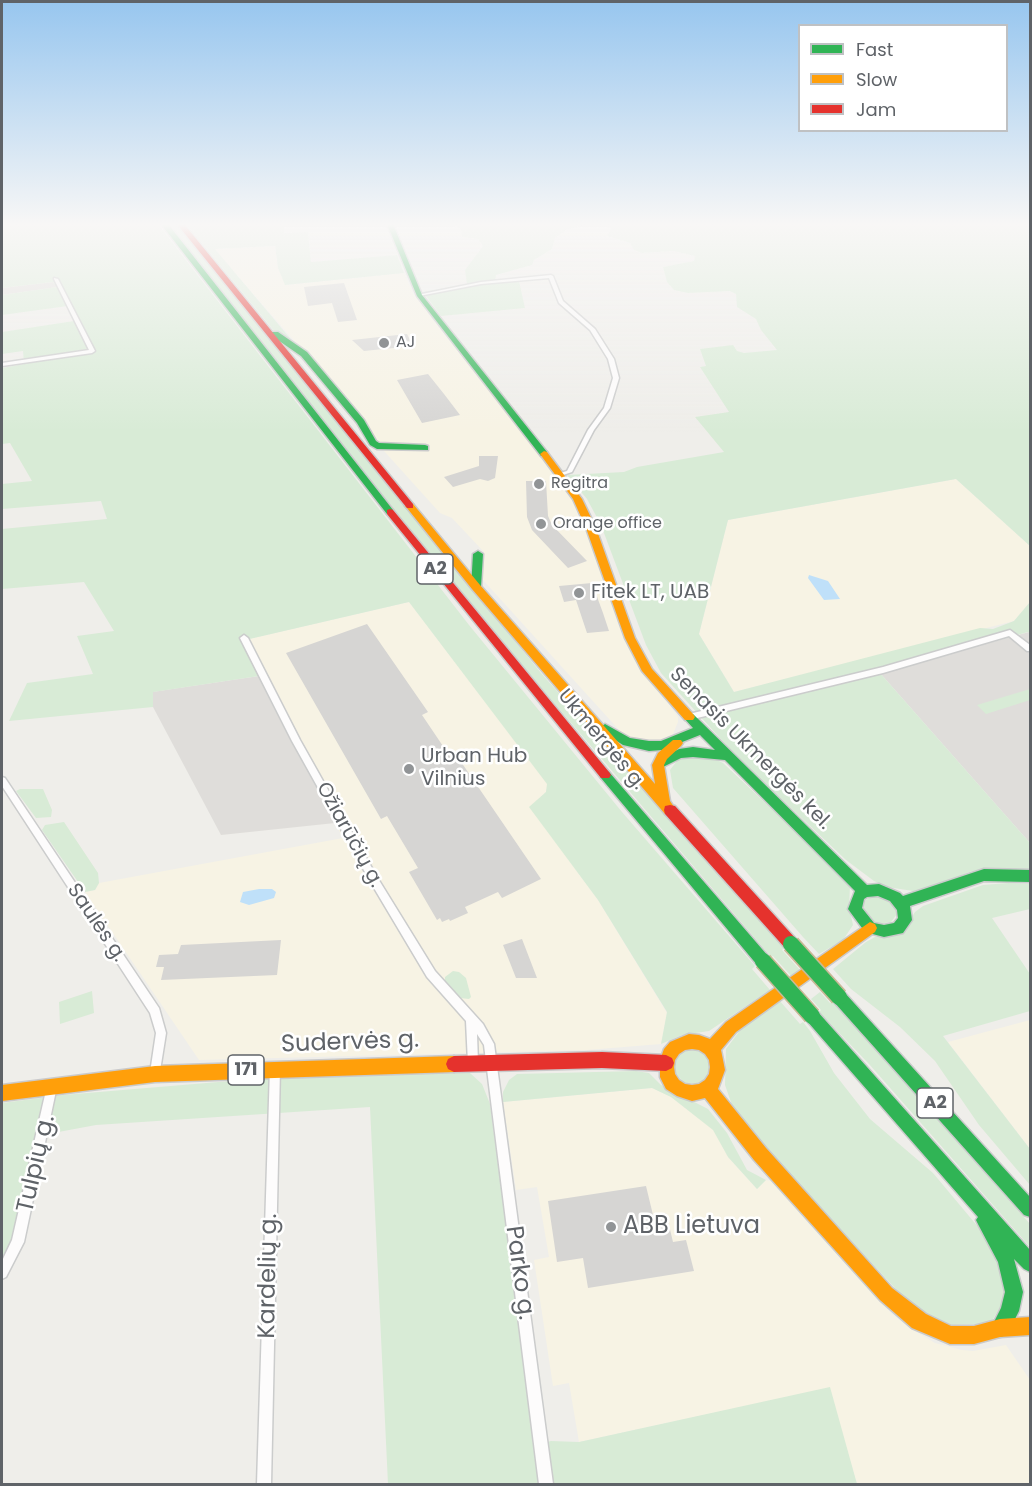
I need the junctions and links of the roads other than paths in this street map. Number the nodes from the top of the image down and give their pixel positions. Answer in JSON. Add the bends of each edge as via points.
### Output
{"nodes":[{"id":1,"x":63,"y":293,"type":"edge"},
{"id":2,"x":218,"y":293,"type":"edge"},
{"id":3,"x":237,"y":293,"type":"edge"},
{"id":4,"x":428,"y":293,"type":"edge"},
{"id":5,"x":558,"y":293,"type":"edge"},
{"id":6,"x":419,"y":295,"type":"joint"},
{"id":7,"x":255,"y":316,"type":"junction"},
{"id":8,"x":2,"y":365,"type":"edge"},
{"id":9,"x":425,"y":448,"type":"dead end"},
{"id":10,"x":560,"y":474,"type":"junction"},
{"id":11,"x":478,"y":554,"type":"dead end"},
{"id":12,"x":476,"y":587,"type":"junction"},
{"id":13,"x":244,"y":638,"type":"dead end"},
{"id":14,"x":1030,"y":649,"type":"edge"},
{"id":15,"x":585,"y":714,"type":"junction"},
{"id":16,"x":689,"y":717,"type":"junction"},
{"id":17,"x":701,"y":730,"type":"junction"},
{"id":18,"x":677,"y":737,"type":"junction"},
{"id":19,"x":728,"y":756,"type":"junction"},
{"id":20,"x":658,"y":765,"type":"junction"},
{"id":21,"x":2,"y":780,"type":"edge"},
{"id":22,"x":664,"y":804,"type":"junction"},
{"id":23,"x":1030,"y":876,"type":"edge"},
{"id":24,"x":864,"y":891,"type":"junction"},
{"id":25,"x":901,"y":903,"type":"junction"},
{"id":26,"x":870,"y":928,"type":"junction"},
{"id":27,"x":471,"y":1021,"type":"junction"},
{"id":28,"x":711,"y":1050,"type":"junction"},
{"id":29,"x":472,"y":1062,"type":"junction"},
{"id":30,"x":491,"y":1062,"type":"junction"},
{"id":31,"x":666,"y":1063,"type":"junction"},
{"id":32,"x":275,"y":1068,"type":"junction"},
{"id":33,"x":155,"y":1074,"type":"junction"},
{"id":34,"x":52,"y":1086,"type":"junction"},
{"id":35,"x":708,"y":1089,"type":"junction"},
{"id":36,"x":2,"y":1093,"type":"edge"},
{"id":37,"x":972,"y":1196,"type":"junction"},
{"id":38,"x":1030,"y":1209,"type":"edge"},
{"id":39,"x":1030,"y":1263,"type":"edge"},
{"id":40,"x":2,"y":1273,"type":"edge"},
{"id":41,"x":1030,"y":1326,"type":"edge"},
{"id":42,"x":1000,"y":1328,"type":"junction"},
{"id":43,"x":264,"y":1485,"type":"edge"},
{"id":44,"x":546,"y":1485,"type":"edge"}],
"edges":[{"from":1,"to":8,"type":"street","via":[[92,351]]},
{"from":2,"to":37,"type":"main road","name":"Ukmergės g.","number":"A2","bridge":true,"via":[[535,693]]},
{"from":3,"to":7,"type":"main road","name":"Ukmergės g.","number":"A2"},
{"from":4,"to":6,"type":"street"},
{"from":5,"to":10,"type":"street","via":[[561,302],[592,329],[611,359],[616,378],[607,408],[569,472]]},
{"from":6,"to":10,"type":"main road","name":"Senasis Ukmergės kel."},
{"from":7,"to":9,"type":"main road","via":[[304,354],[361,422],[373,443]]},
{"from":7,"to":12,"type":"main road","name":"Ukmergės g.","number":"A2"},
{"from":10,"to":16,"type":"main road","name":"Senasis Ukmergės kel.","via":[[584,512],[640,660]]},
{"from":11,"to":12,"type":"main road"},
{"from":12,"to":15,"type":"main road","name":"Ukmergės g.","number":"A2"},
{"from":13,"to":27,"type":"street","name":"Ožiarūčių g.","via":[[374,880],[431,974]]},
{"from":14,"to":16,"type":"street","via":[[1010,633],[883,670]]},
{"from":15,"to":18,"type":"main road","via":[[617,738],[639,745],[662,745]]},
{"from":15,"to":22,"type":"main road","name":"Ukmergės g.","number":"A2"},
{"from":16,"to":17,"type":"main road","name":"Senasis Ukmergės kel."},
{"from":16,"to":18,"type":"main road"},
{"from":17,"to":18,"type":"main road"},
{"from":17,"to":19,"type":"main road","name":"Senasis Ukmergės kel."},
{"from":17,"to":20,"type":"main road","via":[[668,749]]},
{"from":19,"to":20,"type":"main road","via":[[693,752]]},
{"from":19,"to":24,"type":"main road","name":"Senasis Ukmergės kel."},
{"from":20,"to":22,"type":"main road"},
{"from":21,"to":33,"type":"street","name":"Saulės g.","via":[[155,1011],[161,1033]]},
{"from":22,"to":38,"type":"main road","name":"Ukmergės g.","number":"A2","bridge":true},
{"from":23,"to":25,"type":"main road","via":[[984,875]]},
{"from":24,"to":25,"type":"main road","via":[[879,890]]},
{"from":24,"to":26,"type":"main road","via":[[858,896],[855,909]]},
{"from":25,"to":26,"type":"main road","via":[[906,915],[902,925],[884,931]]},
{"from":26,"to":28,"type":"main road","via":[[731,1027]]},
{"from":27,"to":29,"type":"street"},
{"from":27,"to":30,"type":"street","name":"Ožiarūčių g.","via":[[489,1044]]},
{"from":28,"to":31,"type":"main road","via":[[695,1041],[678,1043],[671,1048]]},
{"from":28,"to":35,"type":"main road","via":[[719,1071]]},
{"from":29,"to":30,"type":"main road","name":"Sudervės g.","number":"171"},
{"from":29,"to":32,"type":"main road","name":"Sudervės g.","number":"171"},
{"from":30,"to":31,"type":"main road","name":"Sudervės g.","number":"171"},
{"from":30,"to":44,"type":"street","name":"Parko g."},
{"from":31,"to":35,"type":"main road","via":[[676,1085],[692,1092]]},
{"from":32,"to":33,"type":"main road","name":"Sudervės g.","number":"171"},
{"from":32,"to":43,"type":"street","name":"Kardelių g."},
{"from":33,"to":34,"type":"main road","name":"Sudervės g.","number":"171"},
{"from":34,"to":36,"type":"main road","name":"Sudervės g.","number":"171"},
{"from":34,"to":40,"type":"street","name":"Tulpių g.","via":[[18,1242]]},
{"from":35,"to":42,"type":"main road","via":[[903,1309],[950,1335],[974,1335]]},
{"from":37,"to":39,"type":"main road","name":"Ukmergės g.","number":"A2"},
{"from":37,"to":42,"type":"main road","via":[[1011,1277],[1013,1302]]},
{"from":41,"to":42,"type":"main road"}]}
